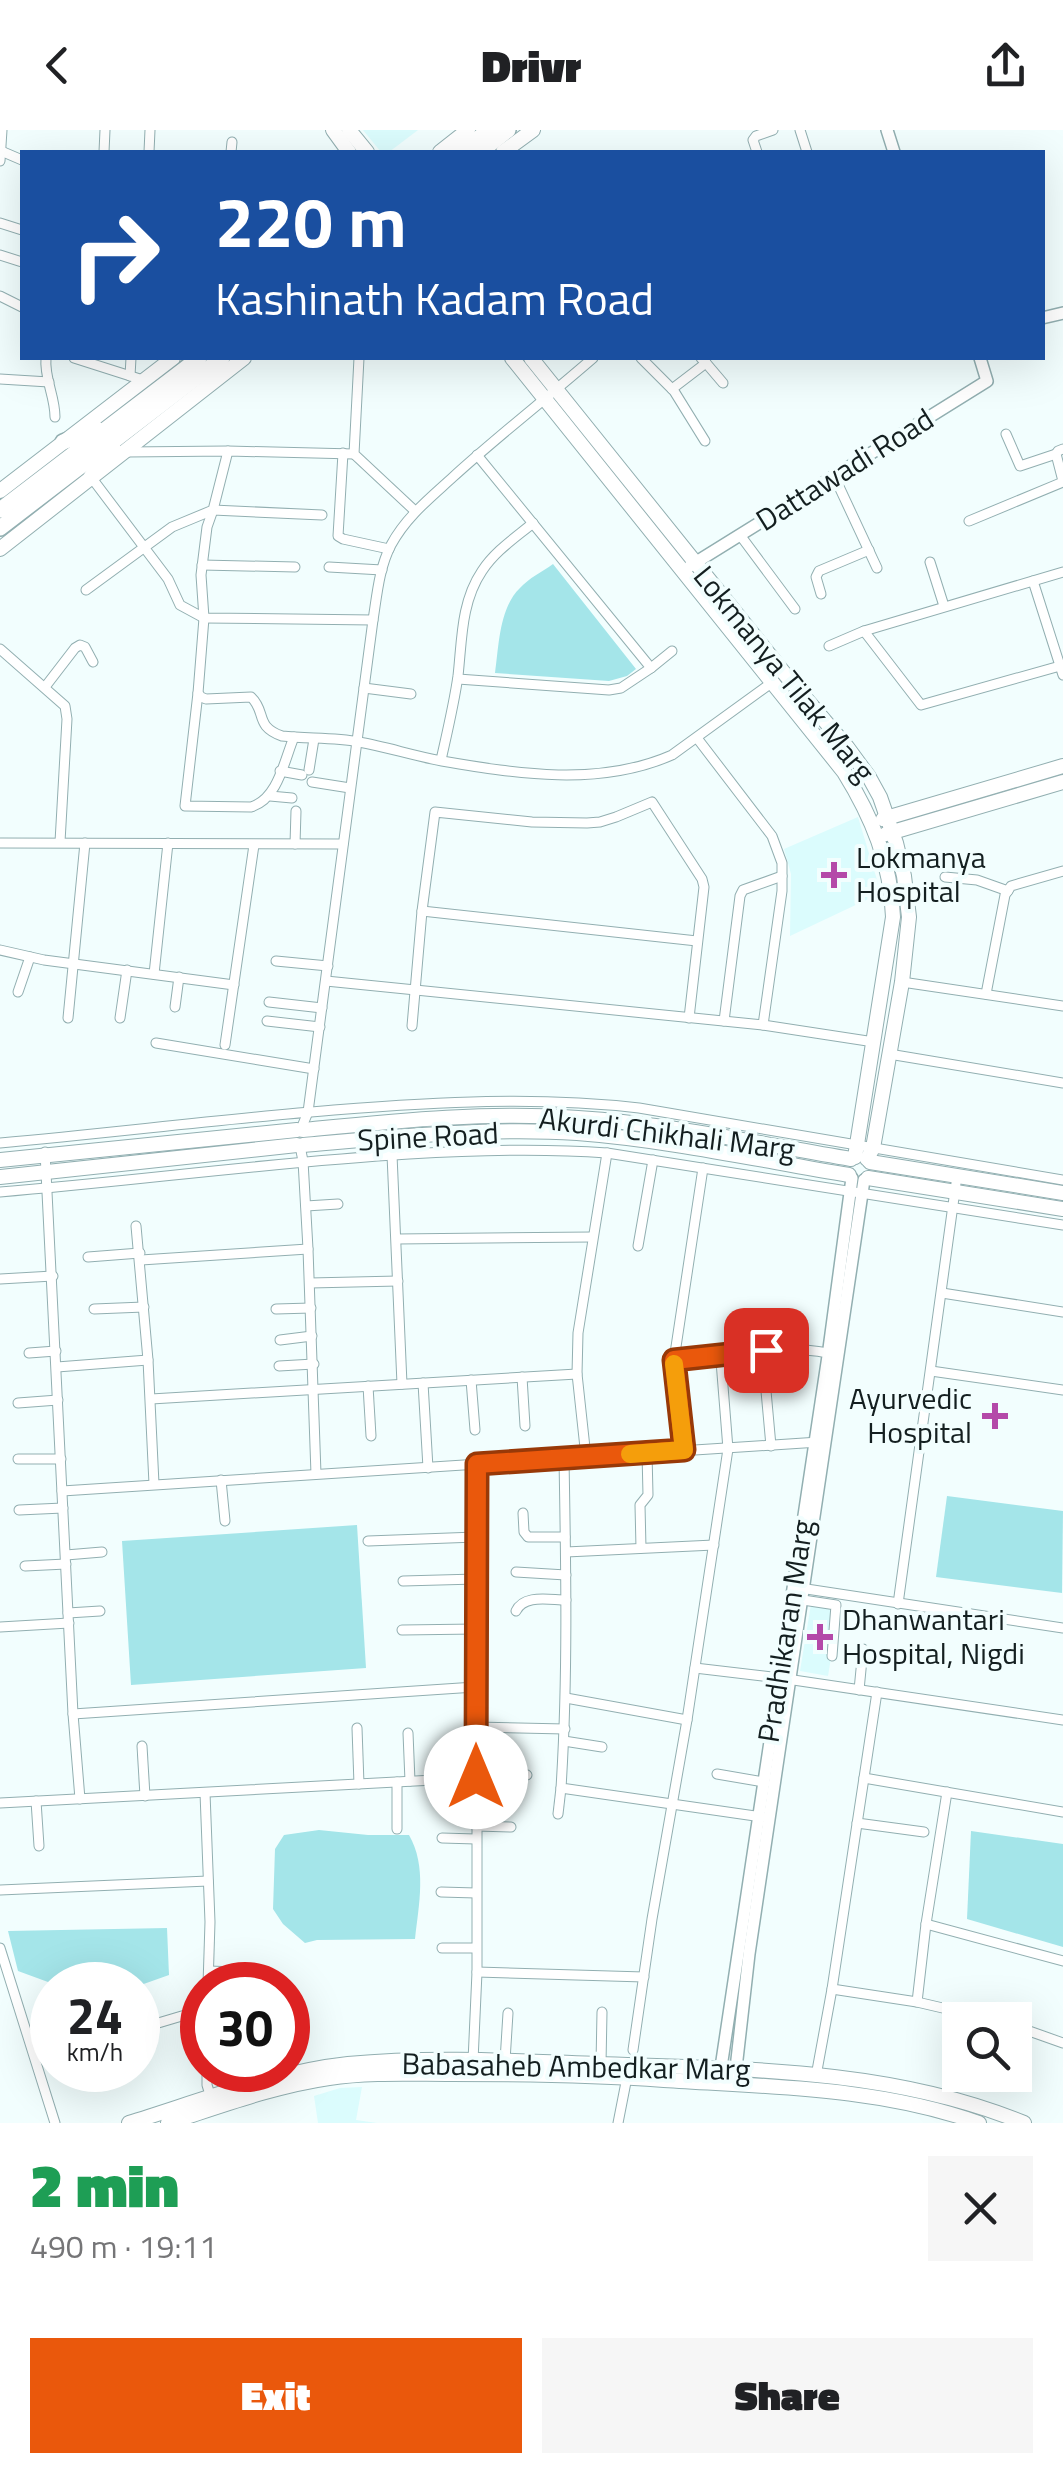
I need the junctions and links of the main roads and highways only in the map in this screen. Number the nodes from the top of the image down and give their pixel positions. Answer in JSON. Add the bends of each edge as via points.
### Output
{"nodes":[{"id":1,"x":332,"y":130,"type":"edge"},
{"id":2,"x":349,"y":130,"type":"edge"},
{"id":3,"x":468,"y":130,"type":"edge"},
{"id":4,"x":489,"y":130,"type":"edge"},
{"id":5,"x":508,"y":130,"type":"edge"},
{"id":6,"x":532,"y":130,"type":"edge"},
{"id":7,"x":347,"y":150,"type":"edge"},
{"id":8,"x":365,"y":150,"type":"edge"},
{"id":9,"x":443,"y":150,"type":"edge"},
{"id":10,"x":463,"y":150,"type":"edge"},
{"id":11,"x":483,"y":150,"type":"edge"},
{"id":12,"x":507,"y":150,"type":"edge"},
{"id":13,"x":169,"y":360,"type":"edge"},
{"id":14,"x":211,"y":360,"type":"edge"},
{"id":15,"x":241,"y":360,"type":"edge"},
{"id":16,"x":514,"y":360,"type":"edge"},
{"id":17,"x":531,"y":360,"type":"edge"},
{"id":18,"x":550,"y":395,"type":"junction"},
{"id":19,"x":120,"y":428,"type":"junction"},
{"id":20,"x":76,"y":461,"type":"junction"},
{"id":21,"x":0,"y":491,"type":"edge"},
{"id":22,"x":0,"y":510,"type":"edge"},
{"id":23,"x":0,"y":528,"type":"edge"},
{"id":24,"x":0,"y":549,"type":"edge"},
{"id":25,"x":1063,"y":766,"type":"edge"},
{"id":26,"x":1063,"y":782,"type":"edge"},
{"id":27,"x":882,"y":827,"type":"junction"},
{"id":28,"x":301,"y":1141,"type":"junction"},
{"id":29,"x":862,"y":1155,"type":"junction"},
{"id":30,"x":0,"y":1160,"type":"edge"},
{"id":31,"x":46,"y":1163,"type":"junction"},
{"id":32,"x":0,"y":1177,"type":"edge"},
{"id":33,"x":858,"y":1183,"type":"junction"},
{"id":34,"x":1063,"y":1193,"type":"edge"},
{"id":35,"x":1063,"y":1208,"type":"edge"},
{"id":36,"x":630,"y":2064,"type":"junction"},
{"id":37,"x":473,"y":2066,"type":"junction"},
{"id":38,"x":727,"y":2077,"type":"junction"},
{"id":39,"x":213,"y":2102,"type":"junction"},
{"id":40,"x":129,"y":2123,"type":"edge"},
{"id":41,"x":168,"y":2123,"type":"edge"},
{"id":42,"x":979,"y":2123,"type":"edge"},
{"id":43,"x":1024,"y":2123,"type":"edge"}],
"edges":[{"from":1,"to":7,"type":"main road"},
{"from":2,"to":8,"type":"main road"},
{"from":3,"to":9,"type":"main road"},
{"from":4,"to":10,"type":"highway"},
{"from":5,"to":11,"type":"highway"},
{"from":6,"to":12,"type":"main road"},
{"from":13,"to":20,"type":"main road","via":[[137,378]]},
{"from":14,"to":19,"type":"highway"},
{"from":15,"to":20,"type":"main road","via":[[123,452]]},
{"from":16,"to":18,"type":"main road","name":"Lokmanya Tilak Marg"},
{"from":17,"to":18,"type":"main road","name":"Lokmanya Tilak Marg"},
{"from":18,"to":27,"type":"main road","name":"Lokmanya Tilak Marg","via":[[778,678],[870,776]]},
{"from":19,"to":20,"type":"highway"},
{"from":19,"to":20,"type":"highway"},
{"from":20,"to":21,"type":"main road"},
{"from":20,"to":22,"type":"highway"},
{"from":20,"to":23,"type":"highway"},
{"from":20,"to":24,"type":"main road"},
{"from":25,"to":27,"type":"main road"},
{"from":26,"to":27,"type":"main road"},
{"from":27,"to":29,"type":"main road","name":"Lokmanya Tilak Marg","via":[[894,917]]},
{"from":27,"to":29,"type":"main road","name":"Lokmanya Tilak Marg","via":[[904,876],[909,917],[888,1054]]},
{"from":28,"to":29,"type":"main road","name":"Akurdi Chikhali Marg","via":[[487,1116],[578,1118]]},
{"from":28,"to":31,"type":"main road","name":"Akurdi Chikhali Marg"},
{"from":28,"to":33,"type":"main road","name":"Spine Road","via":[[577,1133]]},
{"from":29,"to":33,"type":"main road","via":[[872,1170]]},
{"from":29,"to":33,"type":"main road","via":[[847,1166]]},
{"from":29,"to":34,"type":"main road","name":"Akurdi Chikhali Marg"},
{"from":30,"to":31,"type":"main road","name":"Akurdi Chikhali Marg"},
{"from":31,"to":32,"type":"main road"},
{"from":33,"to":35,"type":"main road","via":[[954,1200]]},
{"from":36,"to":37,"type":"main road","name":"Babasaheb Ambedkar Marg"},
{"from":36,"to":37,"type":"main road","name":"Babasaheb Ambedkar Marg"},
{"from":36,"to":38,"type":"main road","name":"Babasaheb Ambedkar Marg"},
{"from":37,"to":39,"type":"main road","name":"Babasaheb Ambedkar Marg","via":[[340,2076]]},
{"from":38,"to":42,"type":"main road","name":"Babasaheb Ambedkar Marg","via":[[857,2094]]},
{"from":38,"to":43,"type":"main road","name":"Babasaheb Ambedkar Marg","via":[[816,2076],[901,2087]]},
{"from":39,"to":40,"type":"main road","name":"Babasaheb Ambedkar Marg"},
{"from":39,"to":41,"type":"main road","name":"Babasaheb Ambedkar Marg"}]}
